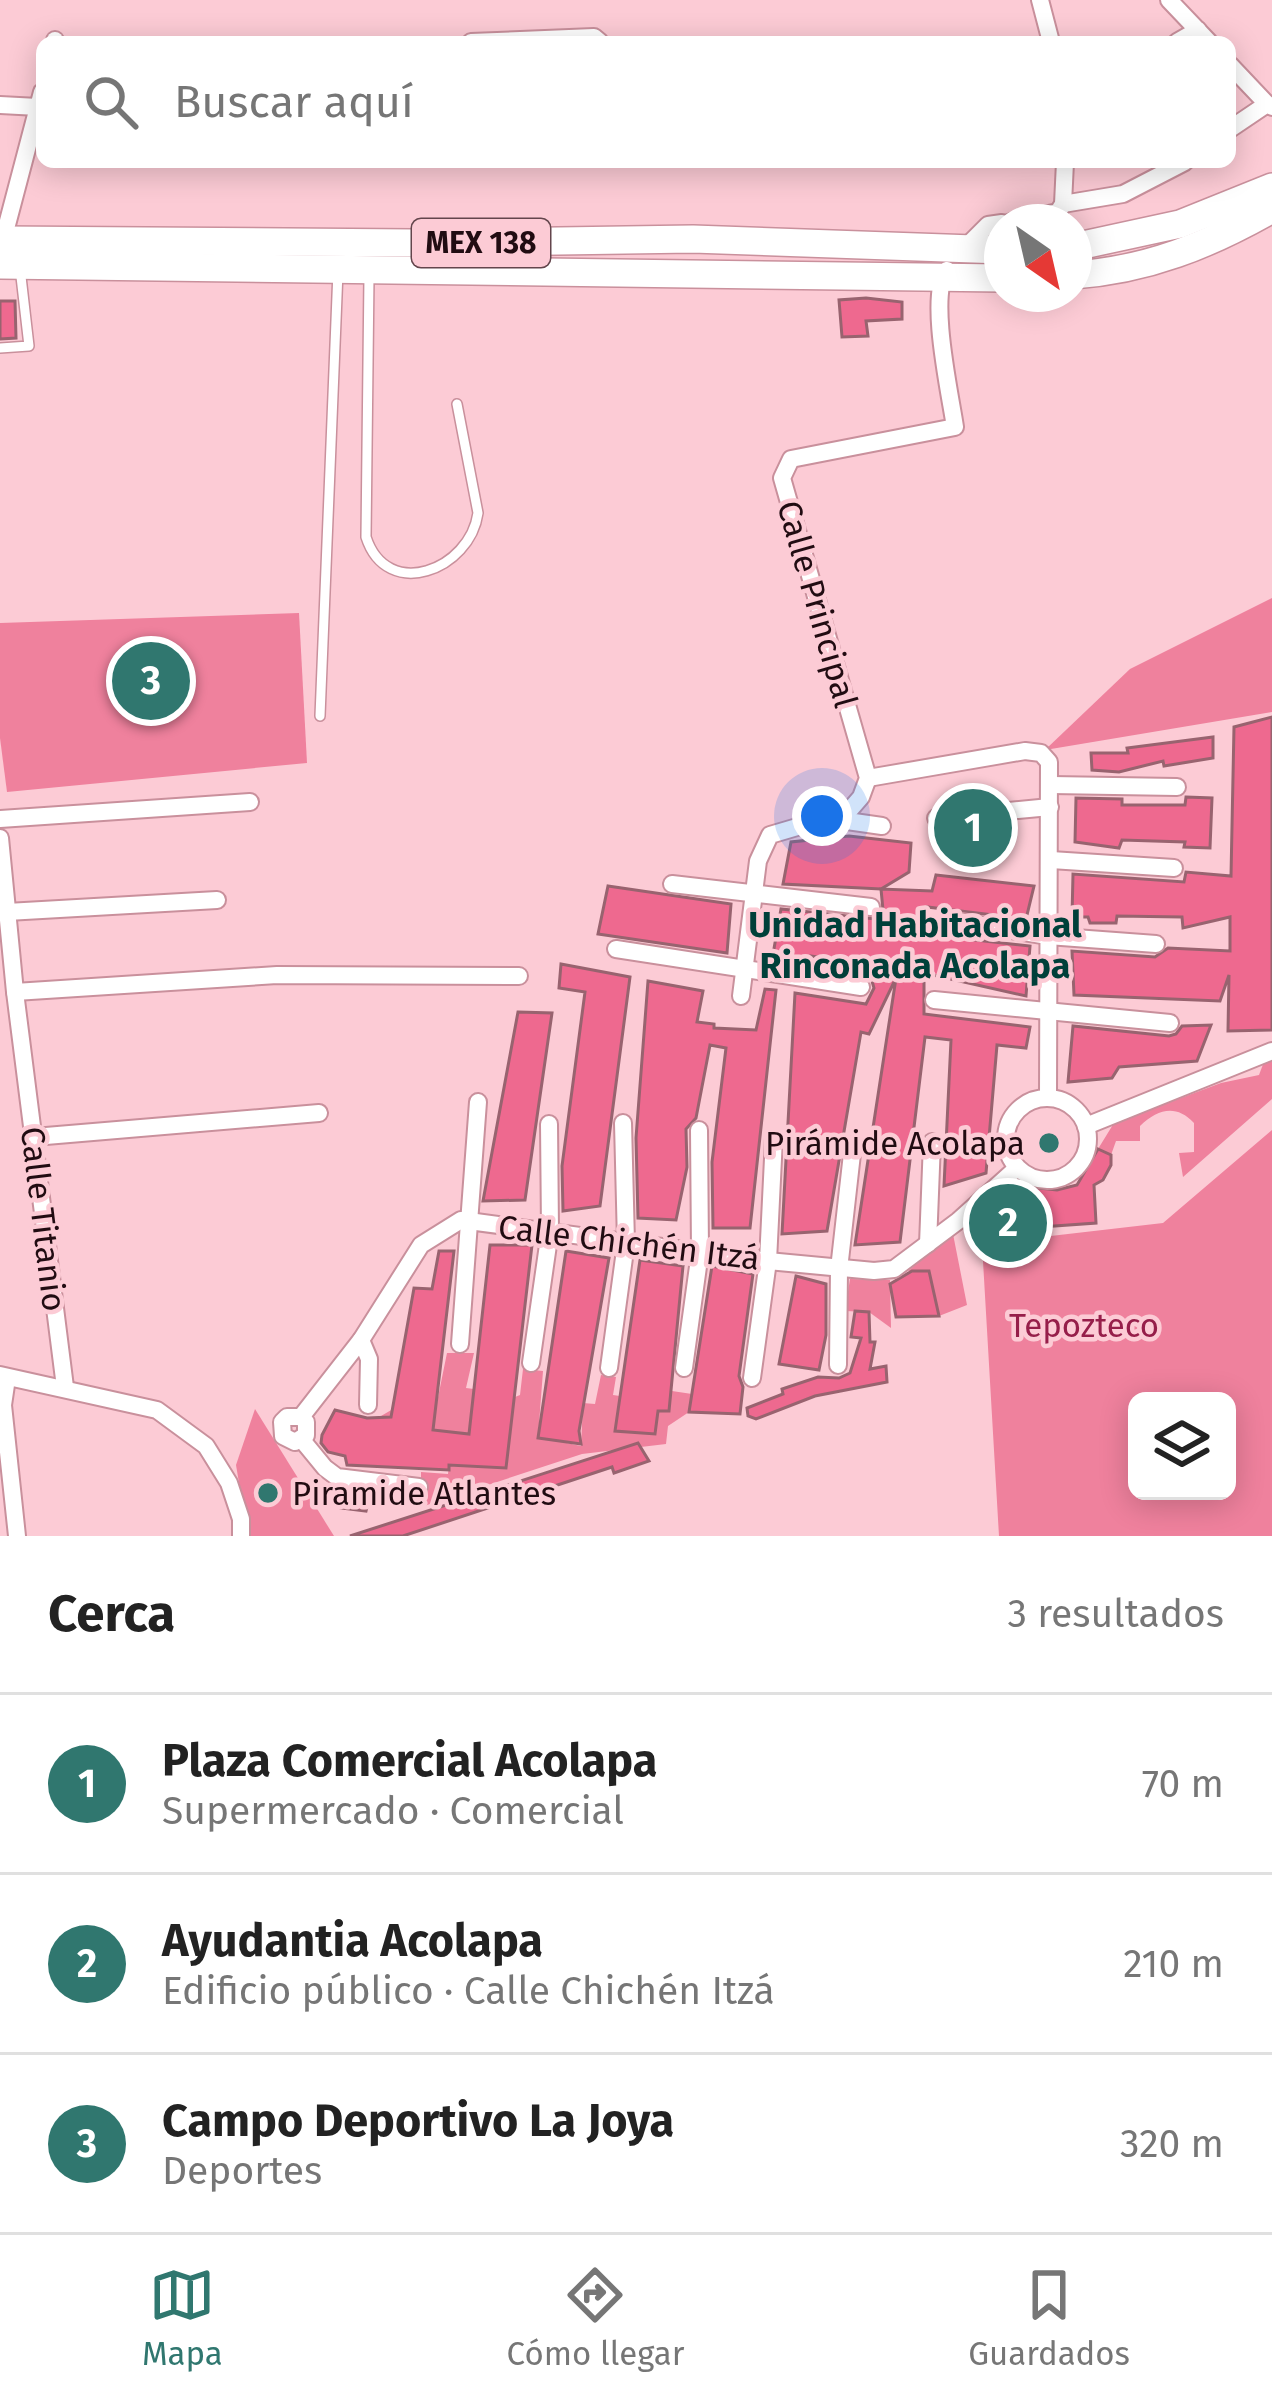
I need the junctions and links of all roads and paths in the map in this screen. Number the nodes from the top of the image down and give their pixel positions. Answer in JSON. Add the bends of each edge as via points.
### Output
{"nodes":[{"id":1,"x":1040,"y":0,"type":"edge"},
{"id":2,"x":1169,"y":0,"type":"edge"},
{"id":3,"x":1050,"y":36,"type":"edge"},
{"id":4,"x":1203,"y":36,"type":"edge"},
{"id":5,"x":1236,"y":71,"type":"edge"},
{"id":6,"x":36,"y":100,"type":"edge"},
{"id":7,"x":0,"y":104,"type":"edge"},
{"id":8,"x":1269,"y":106,"type":"edge"},
{"id":9,"x":36,"y":117,"type":"edge"},
{"id":10,"x":1236,"y":125,"type":"edge"},
{"id":11,"x":1064,"y":168,"type":"edge"},
{"id":12,"x":1173,"y":168,"type":"edge"},
{"id":13,"x":1272,"y":187,"type":"edge"},
{"id":14,"x":1060,"y":204,"type":"edge"},
{"id":15,"x":1078,"y":204,"type":"edge"},
{"id":16,"x":1272,"y":209,"type":"edge"},
{"id":17,"x":984,"y":229,"type":"edge"},
{"id":18,"x":758,"y":240,"type":"junction"},
{"id":19,"x":339,"y":242,"type":"junction"},
{"id":20,"x":1092,"y":243,"type":"edge"},
{"id":21,"x":984,"y":250,"type":"edge"},
{"id":22,"x":961,"y":251,"type":"junction"},
{"id":23,"x":6,"y":252,"type":"edge"},
{"id":24,"x":369,"y":271,"type":"junction"},
{"id":25,"x":338,"y":272,"type":"junction"},
{"id":26,"x":1092,"y":272,"type":"edge"},
{"id":27,"x":758,"y":274,"type":"junction"},
{"id":28,"x":941,"y":278,"type":"junction"},
{"id":29,"x":984,"y":278,"type":"edge"},
{"id":30,"x":0,"y":349,"type":"edge"},
{"id":31,"x":457,"y":404,"type":"dead end"},
{"id":32,"x":320,"y":716,"type":"dead end"},
{"id":33,"x":868,"y":778,"type":"junction"},
{"id":34,"x":1051,"y":784,"type":"junction"},
{"id":35,"x":1178,"y":787,"type":"dead end"},
{"id":36,"x":250,"y":802,"type":"dead end"},
{"id":37,"x":1050,"y":807,"type":"junction"},
{"id":38,"x":848,"y":812,"type":"junction"},
{"id":39,"x":936,"y":818,"type":"dead end"},
{"id":40,"x":0,"y":820,"type":"edge"},
{"id":41,"x":882,"y":826,"type":"dead end"},
{"id":42,"x":0,"y":838,"type":"edge"},
{"id":43,"x":1051,"y":860,"type":"junction"},
{"id":44,"x":1174,"y":868,"type":"dead end"},
{"id":45,"x":672,"y":884,"type":"dead end"},
{"id":46,"x":755,"y":895,"type":"junction"},
{"id":47,"x":217,"y":900,"type":"dead end"},
{"id":48,"x":871,"y":907,"type":"dead end"},
{"id":49,"x":7,"y":912,"type":"junction"},
{"id":50,"x":950,"y":920,"type":"dead end"},
{"id":51,"x":1048,"y":935,"type":"junction"},
{"id":52,"x":1156,"y":944,"type":"dead end"},
{"id":53,"x":616,"y":949,"type":"dead end"},
{"id":54,"x":746,"y":970,"type":"junction"},
{"id":55,"x":519,"y":976,"type":"dead end"},
{"id":56,"x":861,"y":987,"type":"dead end"},
{"id":57,"x":15,"y":992,"type":"junction"},
{"id":58,"x":742,"y":996,"type":"dead end"},
{"id":59,"x":934,"y":1000,"type":"dead end"},
{"id":60,"x":1047,"y":1011,"type":"junction"},
{"id":61,"x":1170,"y":1023,"type":"dead end"},
{"id":62,"x":1272,"y":1051,"type":"edge"},
{"id":63,"x":1048,"y":1098,"type":"junction"},
{"id":64,"x":478,"y":1102,"type":"dead end"},
{"id":65,"x":319,"y":1113,"type":"dead end"},
{"id":66,"x":623,"y":1123,"type":"dead end"},
{"id":67,"x":549,"y":1124,"type":"dead end"},
{"id":68,"x":1086,"y":1126,"type":"junction"},
{"id":69,"x":699,"y":1130,"type":"dead end"},
{"id":70,"x":34,"y":1137,"type":"junction"},
{"id":71,"x":774,"y":1138,"type":"dead end"},
{"id":72,"x":932,"y":1142,"type":"dead end"},
{"id":73,"x":853,"y":1145,"type":"dead end"},
{"id":74,"x":1017,"y":1168,"type":"junction"},
{"id":75,"x":471,"y":1222,"type":"junction"},
{"id":76,"x":550,"y":1231,"type":"junction"},
{"id":77,"x":626,"y":1243,"type":"junction"},
{"id":78,"x":928,"y":1244,"type":"junction"},
{"id":79,"x":700,"y":1252,"type":"junction"},
{"id":80,"x":767,"y":1261,"type":"junction"},
{"id":81,"x":839,"y":1269,"type":"junction"},
{"id":82,"x":361,"y":1340,"type":"junction"},
{"id":83,"x":460,"y":1344,"type":"dead end"},
{"id":84,"x":531,"y":1363,"type":"dead end"},
{"id":85,"x":838,"y":1365,"type":"dead end"},
{"id":86,"x":609,"y":1368,"type":"dead end"},
{"id":87,"x":684,"y":1368,"type":"dead end"},
{"id":88,"x":3,"y":1376,"type":"edge"},
{"id":89,"x":752,"y":1378,"type":"dead end"},
{"id":90,"x":65,"y":1387,"type":"junction"},
{"id":91,"x":368,"y":1405,"type":"dead end"},
{"id":92,"x":419,"y":1487,"type":"dead end"},
{"id":93,"x":16,"y":1536,"type":"edge"},
{"id":94,"x":241,"y":1536,"type":"edge"}],
"edges":[{"from":1,"to":3,"type":"street"},
{"from":2,"to":4,"type":"street"},
{"from":5,"to":8,"type":"street"},
{"from":6,"to":7,"type":"street"},
{"from":8,"to":10,"type":"street"},
{"from":9,"to":23,"type":"street"},
{"from":11,"to":14,"type":"street"},
{"from":12,"to":15,"type":"street","via":[[1123,194]]},
{"from":13,"to":20,"type":"main road","via":[[1180,224]]},
{"from":16,"to":26,"type":"main road","via":[[1195,250]]},
{"from":17,"to":22,"type":"street"},
{"from":18,"to":19,"type":"main road","number":"MEX 138"},
{"from":18,"to":22,"type":"main road","number":"MEX 138"},
{"from":18,"to":27,"type":"main road"},
{"from":19,"to":23,"type":"main road","number":"MEX 138"},
{"from":19,"to":25,"type":"lane"},
{"from":21,"to":22,"type":"main road","number":"MEX 138"},
{"from":22,"to":28,"type":"street"},
{"from":23,"to":25,"type":"main road","number":"MEX 138"},
{"from":23,"to":30,"type":"lane","via":[[29,346]]},
{"from":24,"to":25,"type":"main road","number":"MEX 138"},
{"from":24,"to":27,"type":"main road","number":"MEX 138"},
{"from":24,"to":31,"type":"lane","via":[[366,537],[386,568],[435,571],[476,531]]},
{"from":25,"to":32,"type":"lane"},
{"from":27,"to":28,"type":"main road","number":"MEX 138"},
{"from":28,"to":29,"type":"main road","number":"MEX 138"},
{"from":28,"to":33,"type":"street","name":"Calle Principal","via":[[955,427],[790,459],[782,478]]},
{"from":33,"to":34,"type":"street","via":[[1025,751],[1049,762]]},
{"from":33,"to":38,"type":"street"},
{"from":34,"to":35,"type":"street"},
{"from":34,"to":37,"type":"street"},
{"from":36,"to":40,"type":"street"},
{"from":37,"to":39,"type":"street"},
{"from":37,"to":43,"type":"street"},
{"from":38,"to":41,"type":"street","via":[[854,825]]},
{"from":38,"to":46,"type":"street","via":[[770,835]]},
{"from":42,"to":49,"type":"street","name":"Calle Titanio"},
{"from":43,"to":44,"type":"street"},
{"from":43,"to":51,"type":"street"},
{"from":45,"to":46,"type":"street"},
{"from":46,"to":48,"type":"street"},
{"from":46,"to":54,"type":"street"},
{"from":47,"to":49,"type":"street"},
{"from":49,"to":57,"type":"street","name":"Calle Titanio"},
{"from":50,"to":51,"type":"street"},
{"from":51,"to":52,"type":"street"},
{"from":51,"to":60,"type":"street"},
{"from":53,"to":54,"type":"street"},
{"from":54,"to":56,"type":"street"},
{"from":54,"to":58,"type":"street"},
{"from":55,"to":57,"type":"street","via":[[277,975]]},
{"from":57,"to":70,"type":"street","name":"Calle Titanio"},
{"from":59,"to":60,"type":"street"},
{"from":60,"to":61,"type":"street"},
{"from":60,"to":63,"type":"street"},
{"from":62,"to":68,"type":"street"},
{"from":63,"to":68,"type":"street","via":[[1064,1101]]},
{"from":63,"to":74,"type":"street","via":[[1014,1114],[1006,1132]]},
{"from":64,"to":75,"type":"street"},
{"from":65,"to":70,"type":"street"},
{"from":66,"to":77,"type":"street"},
{"from":67,"to":76,"type":"street"},
{"from":68,"to":74,"type":"street","via":[[1082,1162],[1069,1175],[1032,1179]]},
{"from":69,"to":79,"type":"street"},
{"from":70,"to":90,"type":"street","name":"Calle Titanio"},
{"from":71,"to":80,"type":"street"},
{"from":72,"to":78,"type":"street"},
{"from":73,"to":81,"type":"street"},
{"from":74,"to":78,"type":"street","name":"Calle Chichén Itzá"},
{"from":75,"to":76,"type":"street","name":"Calle Chichén Itzá"},
{"from":75,"to":82,"type":"street","name":"Calle Chichén Itzá","via":[[421,1245]]},
{"from":75,"to":83,"type":"street"},
{"from":76,"to":77,"type":"street","name":"Calle Chichén Itzá"},
{"from":76,"to":84,"type":"street"},
{"from":77,"to":79,"type":"street","name":"Calle Chichén Itzá"},
{"from":77,"to":86,"type":"street"},
{"from":78,"to":81,"type":"street","name":"Calle Chichén Itzá","via":[[895,1269]]},
{"from":79,"to":80,"type":"street","name":"Calle Chichén Itzá"},
{"from":79,"to":87,"type":"street"},
{"from":80,"to":81,"type":"street","name":"Calle Chichén Itzá"},
{"from":80,"to":89,"type":"street"},
{"from":81,"to":85,"type":"street"},
{"from":82,"to":91,"type":"street"},
{"from":82,"to":92,"type":"street","name":"Calle Chichén Itzá","via":[[302,1417],[287,1417],[280,1429],[337,1477]]},
{"from":88,"to":90,"type":"street"},
{"from":88,"to":93,"type":"street"},
{"from":90,"to":94,"type":"street","via":[[157,1410],[206,1446],[229,1483]]}]}
